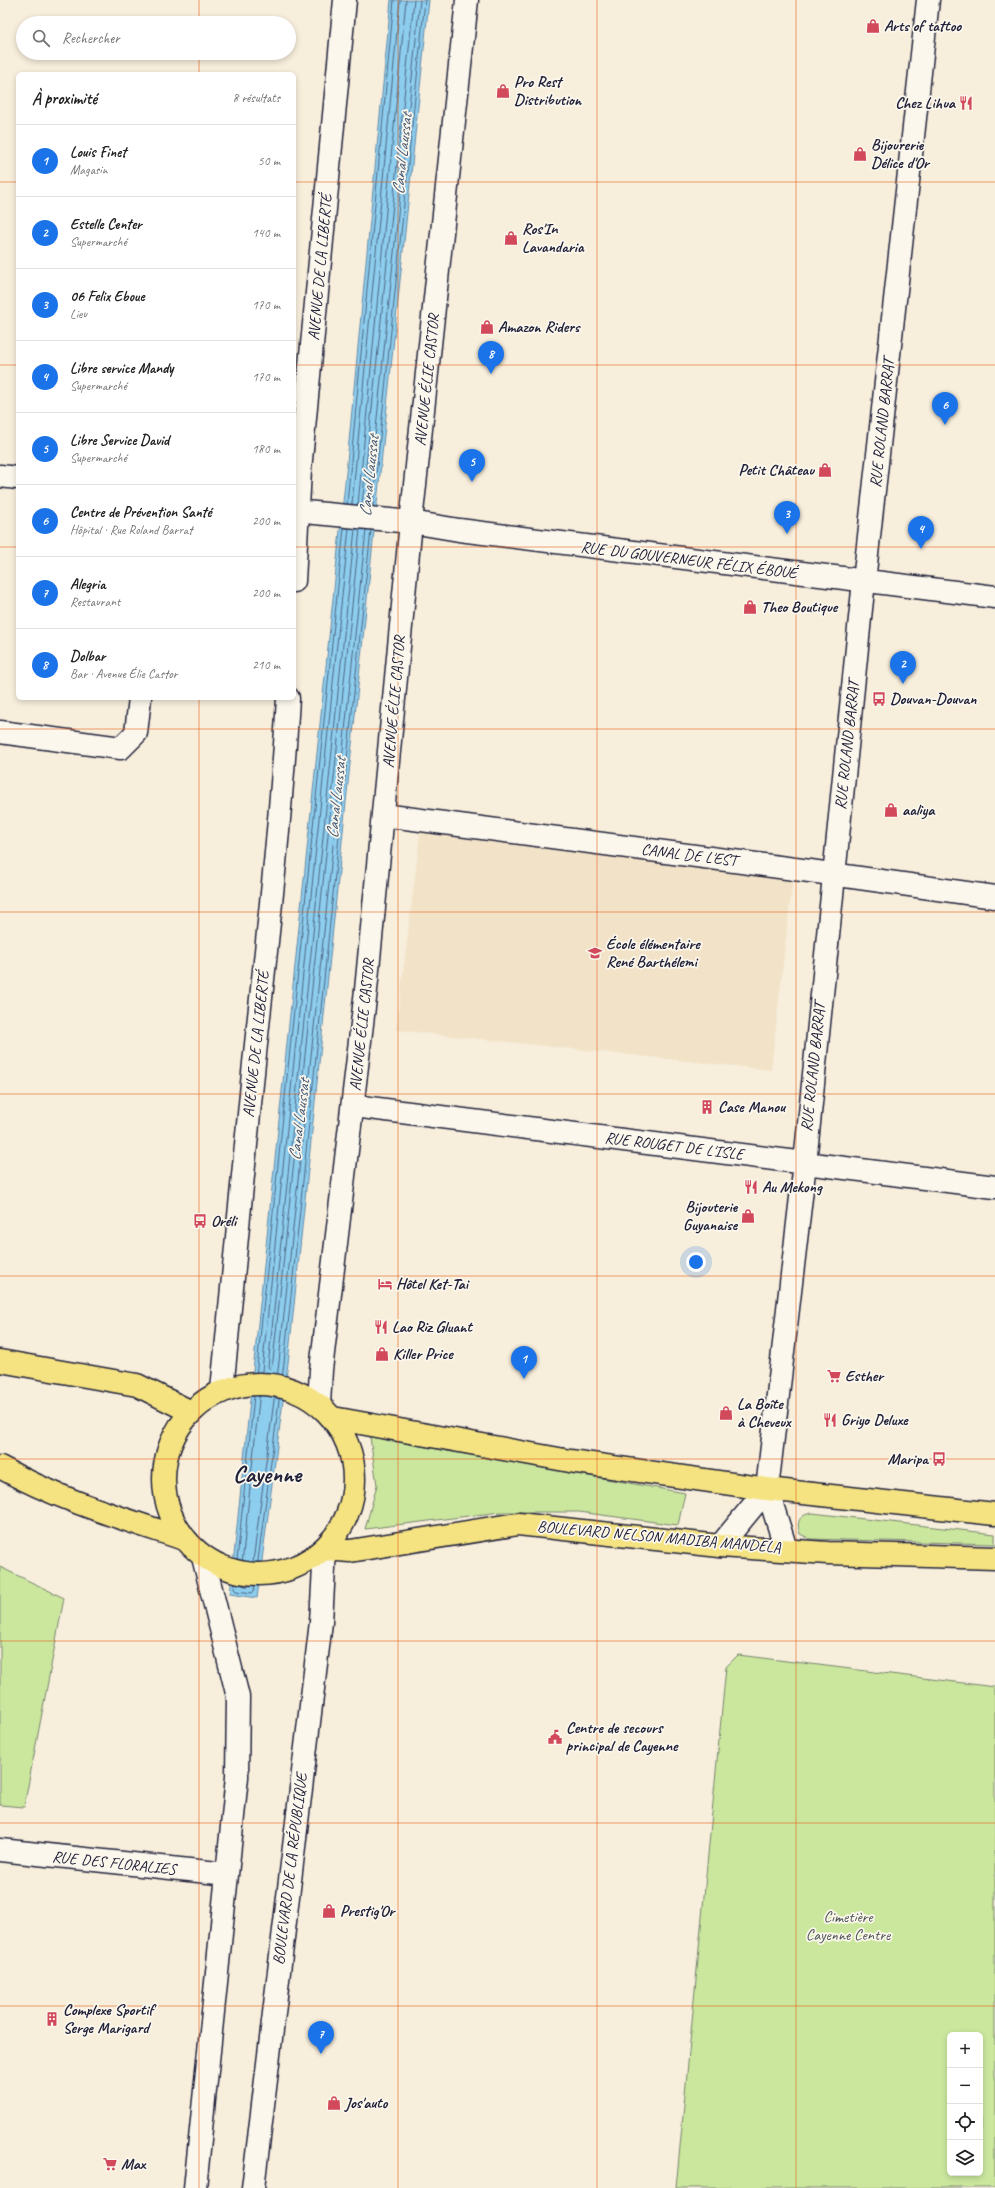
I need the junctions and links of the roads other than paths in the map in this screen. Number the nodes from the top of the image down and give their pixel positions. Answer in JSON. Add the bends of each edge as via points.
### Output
{"nodes":[{"id":1,"x":345,"y":0,"type":"edge"},
{"id":2,"x":467,"y":0,"type":"edge"},
{"id":3,"x":928,"y":0,"type":"edge"},
{"id":4,"x":0,"y":476,"type":"edge"},
{"id":5,"x":16,"y":478,"type":"edge"},
{"id":6,"x":296,"y":511,"type":"edge"},
{"id":7,"x":411,"y":522,"type":"junction"},
{"id":8,"x":864,"y":582,"type":"junction"},
{"id":9,"x":995,"y":597,"type":"edge"},
{"id":10,"x":140,"y":700,"type":"edge"},
{"id":11,"x":288,"y":700,"type":"edge"},
{"id":12,"x":0,"y":732,"type":"edge"},
{"id":13,"x":383,"y":816,"type":"junction"},
{"id":14,"x":834,"y":874,"type":"junction"},
{"id":15,"x":995,"y":897,"type":"edge"},
{"id":16,"x":354,"y":1106,"type":"junction"},
{"id":17,"x":805,"y":1163,"type":"junction"},
{"id":18,"x":995,"y":1187,"type":"edge"},
{"id":19,"x":0,"y":1361,"type":"edge"},
{"id":20,"x":222,"y":1390,"type":"junction"},
{"id":21,"x":326,"y":1411,"type":"junction"},
{"id":22,"x":191,"y":1412,"type":"junction"},
{"id":23,"x":0,"y":1467,"type":"edge"},
{"id":24,"x":767,"y":1489,"type":"junction"},
{"id":25,"x":995,"y":1514,"type":"edge"},
{"id":26,"x":184,"y":1539,"type":"junction"},
{"id":27,"x":720,"y":1546,"type":"junction"},
{"id":28,"x":325,"y":1549,"type":"junction"},
{"id":29,"x":786,"y":1549,"type":"junction"},
{"id":30,"x":995,"y":1558,"type":"edge"},
{"id":31,"x":212,"y":1562,"type":"junction"},
{"id":32,"x":0,"y":1850,"type":"edge"},
{"id":33,"x":227,"y":1874,"type":"junction"},
{"id":34,"x":195,"y":2188,"type":"edge"},
{"id":35,"x":253,"y":2188,"type":"edge"}],
"edges":[{"from":1,"to":6,"type":"street","name":"AVENUE DE LA LIBERTÉ"},
{"from":2,"to":7,"type":"street","name":"AVENUE ÉLIE CASTOR"},
{"from":3,"to":8,"type":"street","name":"RUE ROLAND BARRAT"},
{"from":4,"to":5,"type":"street"},
{"from":6,"to":7,"type":"street","name":"RUE DU GOUVERNEUR FÉLIX ÉBOUÉ"},
{"from":7,"to":8,"type":"street","name":"RUE DU GOUVERNEUR FÉLIX ÉBOUÉ"},
{"from":7,"to":13,"type":"street","name":"AVENUE ÉLIE CASTOR"},
{"from":8,"to":9,"type":"street","name":"RUE DU GOUVERNEUR FÉLIX ÉBOUÉ"},
{"from":8,"to":14,"type":"street","name":"RUE ROLAND BARRAT"},
{"from":10,"to":12,"type":"street","via":[[136,733],[121,748]]},
{"from":11,"to":20,"type":"street","name":"AVENUE DE LA LIBERTÉ","via":[[285,758]]},
{"from":13,"to":14,"type":"street","name":"CANAL DE L'EST"},
{"from":13,"to":16,"type":"street","name":"AVENUE ÉLIE CASTOR"},
{"from":14,"to":15,"type":"street","name":"CANAL DE L'EST"},
{"from":14,"to":17,"type":"street","name":"RUE ROLAND BARRAT"},
{"from":16,"to":17,"type":"street","name":"RUE ROUGET DE L'ISLE"},
{"from":16,"to":21,"type":"street","name":"AVENUE ÉLIE CASTOR","via":[[321,1370]]},
{"from":17,"to":18,"type":"street","name":"RUE ROUGET DE L'ISLE"},
{"from":17,"to":24,"type":"street","name":"RUE ROLAND BARRAT"},
{"from":19,"to":22,"type":"main road","via":[[137,1385]]},
{"from":20,"to":21,"type":"main road","via":[[243,1384],[272,1384],[300,1392]]},
{"from":20,"to":22,"type":"main road"},
{"from":21,"to":24,"type":"main road","via":[[570,1461]]},
{"from":21,"to":28,"type":"main road","via":[[343,1432],[350,1448],[355,1484],[351,1506],[342,1526]]},
{"from":22,"to":26,"type":"main road","via":[[174,1436],[164,1468],[168,1508],[174,1524]]},
{"from":23,"to":26,"type":"main road","via":[[32,1484],[111,1515]]},
{"from":24,"to":25,"type":"main road"},
{"from":24,"to":27,"type":"street"},
{"from":24,"to":29,"type":"street","name":"RUE ROLAND BARRAT"},
{"from":26,"to":31,"type":"main road"},
{"from":27,"to":28,"type":"main road","name":"BOULEVARD NELSON MADIBA MANDELA","via":[[518,1524],[350,1551]]},
{"from":27,"to":29,"type":"main road","name":"BOULEVARD NELSON MADIBA MANDELA"},
{"from":28,"to":31,"type":"main road","via":[[301,1565],[272,1574],[244,1574]]},
{"from":28,"to":35,"type":"street","name":"BOULEVARD DE LA RÉPUBLIQUE","via":[[321,1622]]},
{"from":29,"to":30,"type":"main road","name":"BOULEVARD NELSON MADIBA MANDELA","via":[[828,1553]]},
{"from":31,"to":33,"type":"street","via":[[238,1697],[237,1777]]},
{"from":32,"to":33,"type":"street","name":"RUE DES FLORALIES"},
{"from":33,"to":34,"type":"street"}]}
